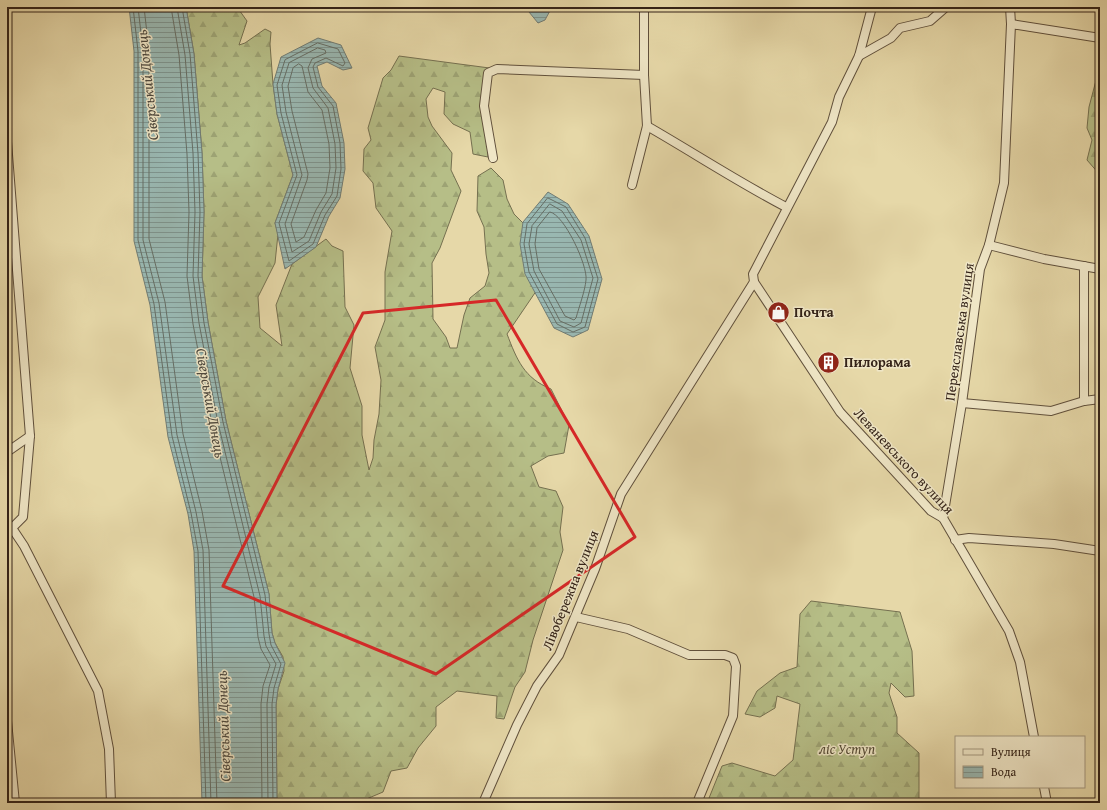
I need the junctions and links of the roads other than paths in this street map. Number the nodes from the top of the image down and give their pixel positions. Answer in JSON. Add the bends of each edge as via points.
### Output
{"nodes":[{"id":1,"x":644,"y":7,"type":"edge"},
{"id":2,"x":872,"y":7,"type":"edge"},
{"id":3,"x":946,"y":7,"type":"edge"},
{"id":4,"x":1010,"y":7,"type":"edge"},
{"id":5,"x":1011,"y":24,"type":"junction"},
{"id":6,"x":1100,"y":38,"type":"edge"},
{"id":7,"x":859,"y":56,"type":"junction"},
{"id":8,"x":644,"y":75,"type":"junction"},
{"id":9,"x":647,"y":126,"type":"junction"},
{"id":10,"x":7,"y":142,"type":"edge"},
{"id":11,"x":493,"y":158,"type":"dead end"},
{"id":12,"x":632,"y":185,"type":"dead end"},
{"id":13,"x":786,"y":207,"type":"junction"},
{"id":14,"x":989,"y":245,"type":"junction"},
{"id":15,"x":1084,"y":266,"type":"junction"},
{"id":16,"x":1100,"y":269,"type":"edge"},
{"id":17,"x":754,"y":282,"type":"junction"},
{"id":18,"x":1100,"y":399,"type":"edge"},
{"id":19,"x":1084,"y":401,"type":"junction"},
{"id":20,"x":962,"y":403,"type":"junction"},
{"id":21,"x":30,"y":436,"type":"junction"},
{"id":22,"x":7,"y":452,"type":"edge"},
{"id":23,"x":943,"y":518,"type":"junction"},
{"id":24,"x":10,"y":529,"type":"edge"},
{"id":25,"x":955,"y":540,"type":"junction"},
{"id":26,"x":1100,"y":551,"type":"edge"},
{"id":27,"x":576,"y":617,"type":"junction"},
{"id":28,"x":7,"y":721,"type":"edge"},
{"id":29,"x":1034,"y":736,"type":"edge"},
{"id":30,"x":1044,"y":788,"type":"edge"},
{"id":31,"x":15,"y":803,"type":"edge"},
{"id":32,"x":111,"y":803,"type":"edge"},
{"id":33,"x":483,"y":803,"type":"edge"},
{"id":34,"x":697,"y":803,"type":"edge"},
{"id":35,"x":1047,"y":803,"type":"edge"}],
"edges":[{"from":1,"to":8,"type":"street"},
{"from":2,"to":7,"type":"street","name":"Лівобережна вулиця"},
{"from":3,"to":7,"type":"street","via":[[930,21],[900,28],[892,38]]},
{"from":4,"to":5,"type":"street","name":"Переяславська вулиця"},
{"from":5,"to":6,"type":"street"},
{"from":5,"to":14,"type":"street","name":"Переяславська вулиця","via":[[1004,183]]},
{"from":7,"to":13,"type":"street","name":"Лівобережна вулиця","via":[[839,98],[832,122]]},
{"from":8,"to":9,"type":"street"},
{"from":8,"to":11,"type":"street","via":[[497,69],[488,73],[484,106]]},
{"from":9,"to":12,"type":"street"},
{"from":9,"to":13,"type":"street","via":[[740,183]]},
{"from":10,"to":21,"type":"street"},
{"from":13,"to":17,"type":"street","name":"Лівобережна вулиця","via":[[753,274]]},
{"from":14,"to":15,"type":"street"},
{"from":14,"to":20,"type":"street","name":"Переяславська вулиця","via":[[980,269]]},
{"from":15,"to":16,"type":"street"},
{"from":15,"to":19,"type":"street"},
{"from":17,"to":23,"type":"street","name":"Леваневського вулиця","via":[[840,412],[931,511]]},
{"from":17,"to":27,"type":"street","name":"Лівобережна вулиця","via":[[621,494]]},
{"from":18,"to":19,"type":"street"},
{"from":19,"to":20,"type":"street","via":[[1051,411]]},
{"from":20,"to":23,"type":"street","name":"Переяславська вулиця"},
{"from":21,"to":22,"type":"street"},
{"from":21,"to":24,"type":"street","via":[[22,517]]},
{"from":23,"to":25,"type":"street","name":"Леваневського вулиця"},
{"from":24,"to":32,"type":"street","via":[[24,546],[98,691],[109,749]]},
{"from":25,"to":26,"type":"street","via":[[969,538],[1054,544]]},
{"from":25,"to":29,"type":"street","name":"Леваневського вулиця","via":[[1009,631],[1020,662]]},
{"from":27,"to":33,"type":"street","name":"Лівобережна вулиця","via":[[560,655],[537,686],[517,725]]},
{"from":27,"to":34,"type":"street","via":[[628,629],[689,655],[725,655],[734,658],[736,666],[733,716]]},
{"from":28,"to":31,"type":"street"},
{"from":30,"to":35,"type":"street"}]}
